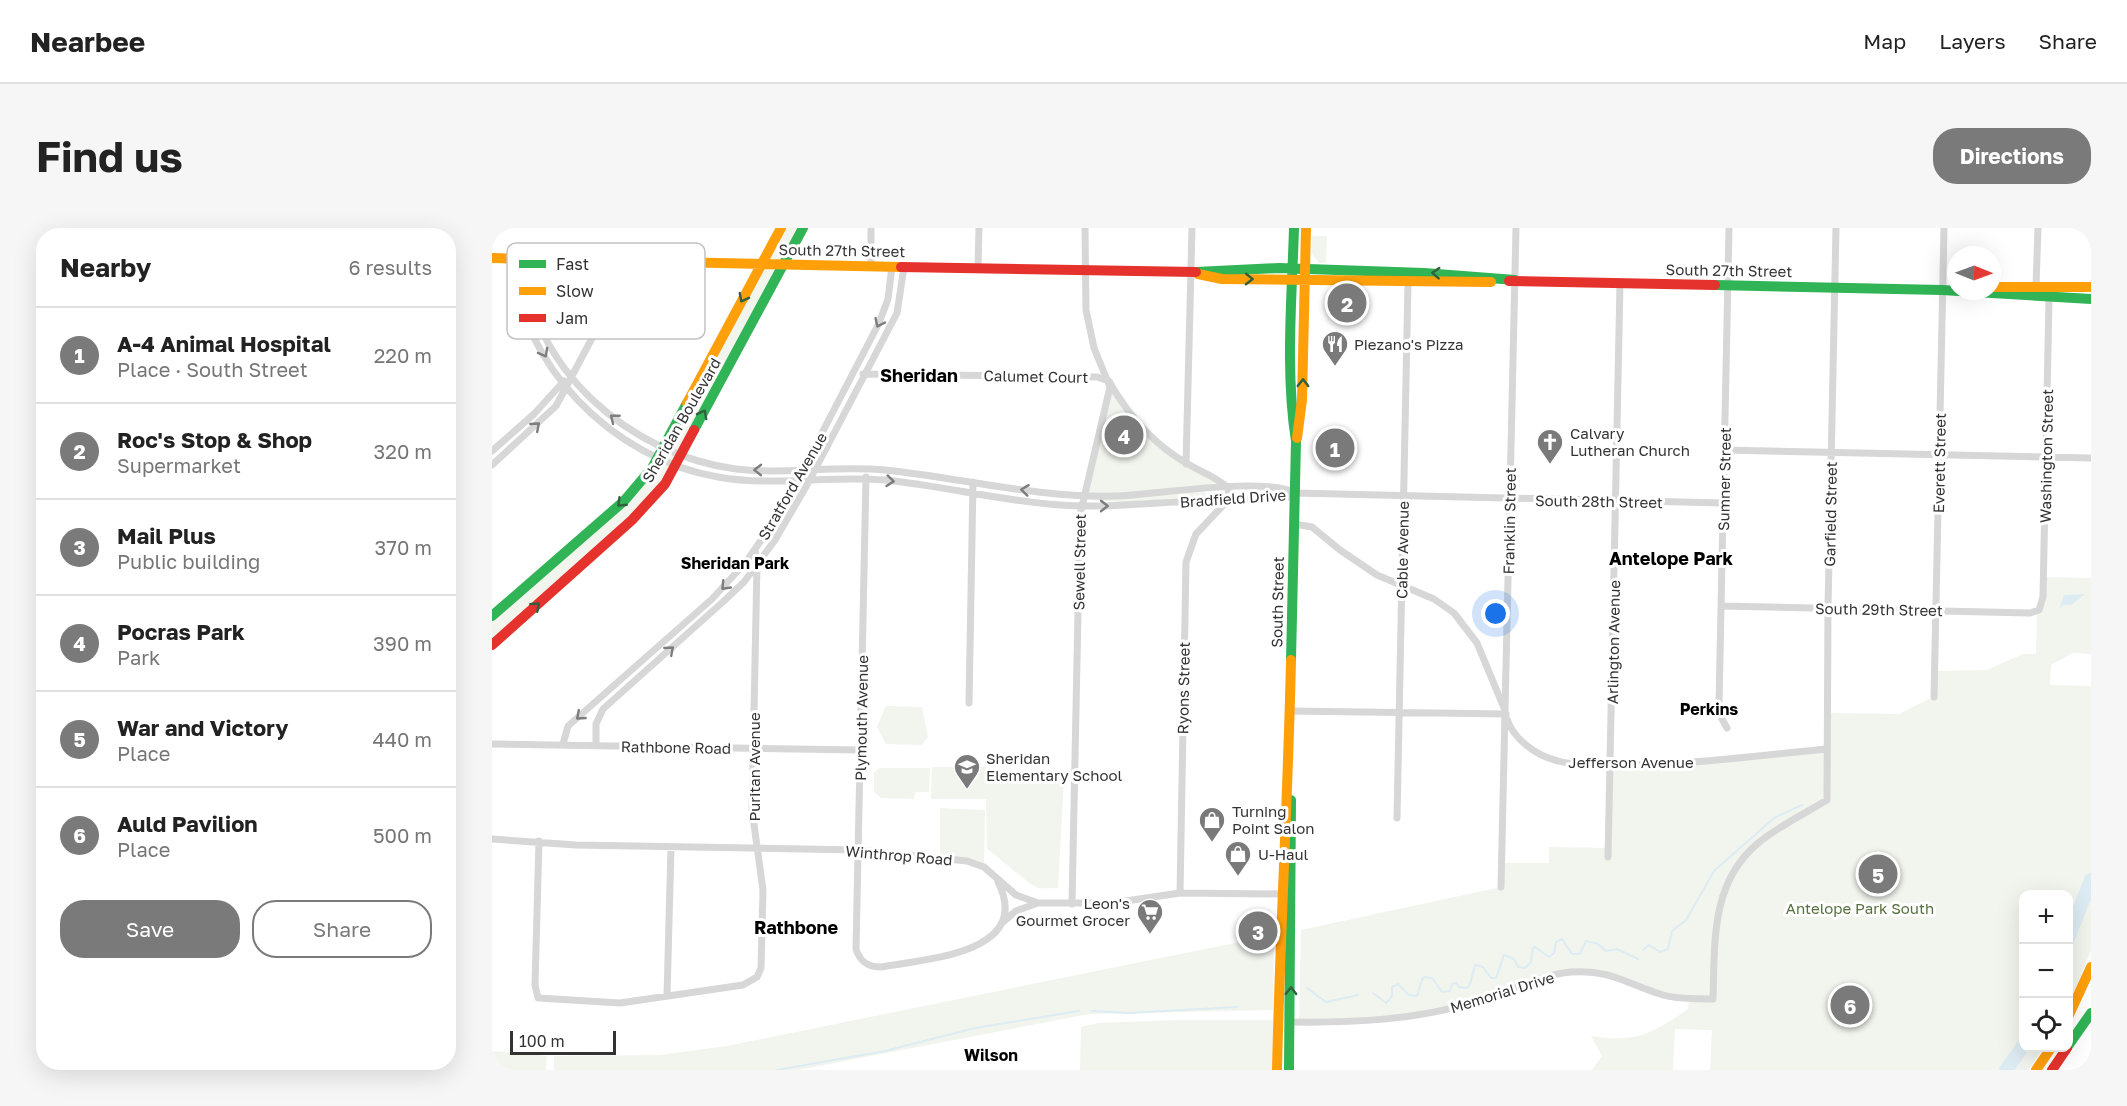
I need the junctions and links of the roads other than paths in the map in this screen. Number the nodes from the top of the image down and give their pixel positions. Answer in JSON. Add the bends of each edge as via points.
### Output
{"nodes":[{"id":1,"x":781,"y":228,"type":"edge"},
{"id":2,"x":803,"y":228,"type":"edge"},
{"id":3,"x":872,"y":228,"type":"edge"},
{"id":4,"x":978,"y":228,"type":"edge"},
{"id":5,"x":1085,"y":228,"type":"edge"},
{"id":6,"x":1192,"y":228,"type":"edge"},
{"id":7,"x":1294,"y":228,"type":"edge"},
{"id":8,"x":1306,"y":228,"type":"edge"},
{"id":9,"x":1516,"y":228,"type":"edge"},
{"id":10,"x":1729,"y":228,"type":"edge"},
{"id":11,"x":1836,"y":228,"type":"edge"},
{"id":12,"x":1944,"y":228,"type":"edge"},
{"id":13,"x":2038,"y":228,"type":"edge"},
{"id":14,"x":705,"y":262,"type":"edge"},
{"id":15,"x":762,"y":263,"type":"junction"},
{"id":16,"x":784,"y":263,"type":"junction"},
{"id":17,"x":871,"y":266,"type":"junction"},
{"id":18,"x":898,"y":266,"type":"junction"},
{"id":19,"x":978,"y":268,"type":"junction"},
{"id":20,"x":1084,"y":271,"type":"junction"},
{"id":21,"x":1191,"y":273,"type":"junction"},
{"id":22,"x":1299,"y":275,"type":"junction"},
{"id":23,"x":1515,"y":280,"type":"junction"},
{"id":24,"x":1408,"y":283,"type":"junction"},
{"id":25,"x":1620,"y":283,"type":"junction"},
{"id":26,"x":1728,"y":285,"type":"junction"},
{"id":27,"x":2036,"y":286,"type":"junction"},
{"id":28,"x":2001,"y":287,"type":"edge"},
{"id":29,"x":2091,"y":287,"type":"edge"},
{"id":30,"x":1835,"y":288,"type":"junction"},
{"id":31,"x":1942,"y":290,"type":"junction"},
{"id":32,"x":1947,"y":290,"type":"edge"},
{"id":33,"x":2049,"y":298,"type":"junction"},
{"id":34,"x":2091,"y":299,"type":"edge"},
{"id":35,"x":538,"y":339,"type":"edge"},
{"id":36,"x":550,"y":339,"type":"edge"},
{"id":37,"x":591,"y":339,"type":"edge"},
{"id":38,"x":854,"y":373,"type":"junction"},
{"id":39,"x":865,"y":374,"type":"junction"},
{"id":40,"x":571,"y":375,"type":"junction"},
{"id":41,"x":1109,"y":381,"type":"junction"},
{"id":42,"x":564,"y":385,"type":"junction"},
{"id":43,"x":1724,"y":450,"type":"junction"},
{"id":44,"x":492,"y":451,"type":"edge"},
{"id":45,"x":1831,"y":452,"type":"junction"},
{"id":46,"x":661,"y":453,"type":"junction"},
{"id":47,"x":1939,"y":454,"type":"junction"},
{"id":48,"x":2046,"y":457,"type":"junction"},
{"id":49,"x":2091,"y":458,"type":"edge"},
{"id":50,"x":678,"y":461,"type":"junction"},
{"id":51,"x":1186,"y":464,"type":"junction"},
{"id":52,"x":492,"y":465,"type":"edge"},
{"id":53,"x":804,"y":468,"type":"junction"},
{"id":54,"x":816,"y":468,"type":"junction"},
{"id":55,"x":866,"y":468,"type":"junction"},
{"id":56,"x":810,"y":478,"type":"junction"},
{"id":57,"x":798,"y":479,"type":"junction"},
{"id":58,"x":866,"y":479,"type":"junction"},
{"id":59,"x":973,"y":482,"type":"junction"},
{"id":60,"x":1228,"y":488,"type":"junction"},
{"id":61,"x":973,"y":493,"type":"junction"},
{"id":62,"x":1295,"y":493,"type":"junction"},
{"id":63,"x":1083,"y":496,"type":"junction"},
{"id":64,"x":1403,"y":496,"type":"junction"},
{"id":65,"x":1229,"y":499,"type":"junction"},
{"id":66,"x":1510,"y":499,"type":"junction"},
{"id":67,"x":1615,"y":501,"type":"junction"},
{"id":68,"x":1723,"y":503,"type":"junction"},
{"id":69,"x":1081,"y":506,"type":"junction"},
{"id":70,"x":1294,"y":524,"type":"junction"},
{"id":71,"x":755,"y":550,"type":"junction"},
{"id":72,"x":757,"y":565,"type":"junction"},
{"id":73,"x":1401,"y":587,"type":"junction"},
{"id":74,"x":1721,"y":606,"type":"junction"},
{"id":75,"x":1828,"y":608,"type":"junction"},
{"id":76,"x":1936,"y":610,"type":"junction"},
{"id":77,"x":2037,"y":611,"type":"joint"},
{"id":78,"x":492,"y":616,"type":"edge"},
{"id":79,"x":492,"y":645,"type":"edge"},
{"id":80,"x":1934,"y":697,"type":"dead end"},
{"id":81,"x":969,"y":703,"type":"dead end"},
{"id":82,"x":1290,"y":711,"type":"junction"},
{"id":83,"x":1399,"y":713,"type":"junction"},
{"id":84,"x":1506,"y":714,"type":"junction"},
{"id":85,"x":1727,"y":728,"type":"dead end"},
{"id":86,"x":492,"y":744,"type":"edge"},
{"id":87,"x":563,"y":744,"type":"junction"},
{"id":88,"x":596,"y":745,"type":"junction"},
{"id":89,"x":753,"y":748,"type":"junction"},
{"id":90,"x":1826,"y":749,"type":"junction"},
{"id":91,"x":860,"y":750,"type":"junction"},
{"id":92,"x":1610,"y":765,"type":"junction"},
{"id":93,"x":1827,"y":800,"type":"joint"},
{"id":94,"x":1397,"y":818,"type":"dead end"},
{"id":95,"x":492,"y":839,"type":"edge"},
{"id":96,"x":539,"y":840,"type":"junction"},
{"id":97,"x":671,"y":847,"type":"junction"},
{"id":98,"x":758,"y":848,"type":"junction"},
{"id":99,"x":858,"y":850,"type":"junction"},
{"id":100,"x":1608,"y":857,"type":"dead end"},
{"id":101,"x":996,"y":877,"type":"junction"},
{"id":102,"x":1501,"y":887,"type":"dead end"},
{"id":103,"x":1180,"y":893,"type":"junction"},
{"id":104,"x":1286,"y":894,"type":"junction"},
{"id":105,"x":1038,"y":903,"type":"junction"},
{"id":106,"x":1072,"y":904,"type":"junction"},
{"id":107,"x":1001,"y":924,"type":"junction"},
{"id":108,"x":2091,"y":968,"type":"edge"},
{"id":109,"x":2091,"y":986,"type":"edge"},
{"id":110,"x":668,"y":996,"type":"junction"},
{"id":111,"x":2073,"y":1008,"type":"edge"},
{"id":112,"x":2073,"y":1012,"type":"edge"},
{"id":113,"x":2091,"y":1013,"type":"edge"},
{"id":114,"x":1290,"y":1022,"type":"junction"},
{"id":115,"x":2073,"y":1040,"type":"edge"},
{"id":116,"x":2048,"y":1052,"type":"edge"},
{"id":117,"x":2065,"y":1052,"type":"edge"},
{"id":118,"x":1277,"y":1070,"type":"edge"},
{"id":119,"x":1289,"y":1070,"type":"edge"},
{"id":120,"x":2036,"y":1070,"type":"edge"},
{"id":121,"x":2052,"y":1070,"type":"edge"}],
"edges":[{"from":1,"to":15,"type":"main road","name":"Sheridan Boulevard"},
{"from":2,"to":16,"type":"main road","name":"Sheridan Boulevard"},
{"from":3,"to":17,"type":"street"},
{"from":4,"to":19,"type":"street"},
{"from":5,"to":20,"type":"street","name":"Sewell Street"},
{"from":6,"to":21,"type":"street"},
{"from":7,"to":22,"type":"main road","name":"South Street"},
{"from":8,"to":22,"type":"main road","name":"South Street"},
{"from":9,"to":23,"type":"street","name":"Franklin Street"},
{"from":10,"to":26,"type":"street","name":"Sumner Street"},
{"from":11,"to":30,"type":"street","name":"Garfield Street"},
{"from":12,"to":31,"type":"street","name":"Everett Street"},
{"from":13,"to":27,"type":"street"},
{"from":14,"to":15,"type":"main road","name":"South 27th Street"},
{"from":15,"to":16,"type":"main road","name":"South 27th Street"},
{"from":15,"to":46,"type":"main road","name":"Sheridan Boulevard","one_way":true},
{"from":16,"to":17,"type":"main road","name":"South 27th Street"},
{"from":50,"to":16,"type":"main road","name":"Sheridan Boulevard","one_way":true},
{"from":17,"to":18,"type":"main road","name":"South 27th Street"},
{"from":18,"to":19,"type":"main road","name":"South 27th Street"},
{"from":18,"to":38,"type":"street","name":"Stratford Avenue","one_way":true,"via":[[885,310]]},
{"from":18,"to":39,"type":"street","name":"Stratford Avenue","via":[[897,313]]},
{"from":19,"to":20,"type":"main road","name":"South 27th Street"},
{"from":20,"to":21,"type":"main road","name":"South 27th Street"},
{"from":20,"to":41,"type":"street","name":"Sewell Street","via":[[1089,328]]},
{"from":21,"to":22,"type":"main road","name":"South 27th Street","via":[[1222,279]]},
{"from":21,"to":51,"type":"street"},
{"from":23,"to":22,"type":"main road","name":"South 27th Street","one_way":true,"via":[[1428,273]]},
{"from":22,"to":24,"type":"main road","name":"South 27th Street"},
{"from":22,"to":62,"type":"main road","name":"South Street","via":[[1302,400]]},
{"from":23,"to":24,"type":"main road","name":"South 27th Street"},
{"from":23,"to":25,"type":"main road","name":"South 27th Street"},
{"from":23,"to":66,"type":"street","name":"Franklin Street"},
{"from":24,"to":64,"type":"street","name":"Cable Avenue"},
{"from":25,"to":26,"type":"main road","name":"South 27th Street"},
{"from":25,"to":67,"type":"street","name":"Arlington Avenue"},
{"from":26,"to":30,"type":"main road","name":"South 27th Street"},
{"from":26,"to":43,"type":"street","name":"Sumner Street"},
{"from":27,"to":28,"type":"main road"},
{"from":27,"to":29,"type":"main road"},
{"from":30,"to":31,"type":"main road","name":"South 27th Street"},
{"from":30,"to":45,"type":"street","name":"Garfield Street"},
{"from":31,"to":32,"type":"main road","name":"South 27th Street"},
{"from":31,"to":33,"type":"main road","name":"South 27th Street"},
{"from":31,"to":47,"type":"street","name":"Everett Street"},
{"from":33,"to":34,"type":"main road","name":"South 27th Street"},
{"from":33,"to":48,"type":"street","name":"Washington Street"},
{"from":35,"to":42,"type":"street","name":"Bradfield Drive","one_way":true},
{"from":36,"to":40,"type":"street","name":"Bradfield Drive"},
{"from":37,"to":40,"type":"street"},
{"from":38,"to":39,"type":"street","name":"Calumet Court"},
{"from":38,"to":53,"type":"street","name":"Stratford Avenue"},
{"from":39,"to":41,"type":"street","name":"Calumet Court","via":[[1097,377]]},
{"from":39,"to":54,"type":"street","name":"Stratford Avenue"},
{"from":40,"to":42,"type":"street"},
{"from":46,"to":40,"type":"street","name":"Bradfield Drive","one_way":true,"via":[[594,401]]},
{"from":41,"to":51,"type":"street","via":[[1142,428]]},
{"from":41,"to":63,"type":"street","name":"Sewell Street"},
{"from":42,"to":44,"type":"street"},
{"from":42,"to":46,"type":"street","name":"Bradfield Drive","via":[[608,428]]},
{"from":52,"to":42,"type":"street","one_way":true,"via":[[550,414]]},
{"from":43,"to":45,"type":"street"},
{"from":43,"to":68,"type":"street","name":"Sumner Street"},
{"from":45,"to":47,"type":"street"},
{"from":45,"to":75,"type":"street","name":"Garfield Street"},
{"from":46,"to":50,"type":"street","name":"Bradfield Drive"},
{"from":46,"to":78,"type":"main road","name":"Sheridan Boulevard","one_way":true,"via":[[624,501]]},
{"from":47,"to":48,"type":"street"},
{"from":47,"to":76,"type":"street","name":"Everett Street"},
{"from":48,"to":49,"type":"street"},
{"from":48,"to":77,"type":"street","name":"Washington Street","via":[[2043,597]]},
{"from":53,"to":50,"type":"street","name":"Bradfield Drive","one_way":true,"via":[[745,470]]},
{"from":50,"to":57,"type":"street","name":"Bradfield Drive","via":[[731,479]]},
{"from":79,"to":50,"type":"main road","name":"Sheridan Boulevard","one_way":true,"via":[[632,520],[665,484]]},
{"from":51,"to":60,"type":"street"},
{"from":53,"to":54,"type":"street","name":"Bradfield Drive"},
{"from":53,"to":57,"type":"street","name":"Stratford Avenue"},
{"from":54,"to":55,"type":"street","name":"Bradfield Drive"},
{"from":54,"to":56,"type":"street","name":"Stratford Avenue"},
{"from":55,"to":58,"type":"street","name":"Plymouth Avenue"},
{"from":55,"to":59,"type":"street","name":"Bradfield Drive"},
{"from":56,"to":57,"type":"street","name":"Bradfield Drive"},
{"from":56,"to":58,"type":"street","name":"Bradfield Drive"},
{"from":56,"to":72,"type":"street","name":"Stratford Avenue"},
{"from":57,"to":71,"type":"street","name":"Stratford Avenue"},
{"from":58,"to":61,"type":"street","name":"Bradfield Drive","one_way":true},
{"from":58,"to":91,"type":"street","name":"Plymouth Avenue"},
{"from":59,"to":61,"type":"street"},
{"from":63,"to":59,"type":"street","name":"Bradfield Drive","one_way":true},
{"from":60,"to":62,"type":"street","name":"Bradfield Drive","via":[[1286,488]]},
{"from":60,"to":63,"type":"street","name":"Bradfield Drive"},
{"from":60,"to":65,"type":"street"},
{"from":61,"to":69,"type":"street","name":"Bradfield Drive"},
{"from":61,"to":81,"type":"street"},
{"from":62,"to":64,"type":"street","name":"South 28th Street"},
{"from":62,"to":65,"type":"street","name":"Bradfield Drive","via":[[1286,498]]},
{"from":62,"to":70,"type":"main road","name":"South Street"},
{"from":63,"to":69,"type":"street","name":"Sewell Street"},
{"from":64,"to":66,"type":"street","name":"South 28th Street"},
{"from":64,"to":73,"type":"street","name":"Cable Avenue"},
{"from":69,"to":65,"type":"street","name":"Bradfield Drive","one_way":true},
{"from":65,"to":103,"type":"street","name":"Ryons Street","via":[[1196,534],[1186,562]]},
{"from":66,"to":67,"type":"street","name":"South 28th Street"},
{"from":66,"to":84,"type":"street","name":"Franklin Street"},
{"from":67,"to":68,"type":"street","name":"South 28th Street"},
{"from":67,"to":92,"type":"street","name":"Arlington Avenue"},
{"from":68,"to":74,"type":"street","name":"Sumner Street"},
{"from":69,"to":106,"type":"street","name":"Sewell Street"},
{"from":70,"to":73,"type":"street","name":"Jefferson Avenue","via":[[1312,527],[1358,563]]},
{"from":70,"to":82,"type":"main road","name":"South Street"},
{"from":71,"to":72,"type":"street","name":"Puritan Avenue"},
{"from":71,"to":87,"type":"street","name":"Stratford Avenue","one_way":true,"via":[[712,599],[568,726]]},
{"from":88,"to":72,"type":"street","name":"Stratford Avenue","one_way":true,"via":[[596,723],[603,710],[717,608]]},
{"from":72,"to":89,"type":"street","name":"Puritan Avenue"},
{"from":73,"to":83,"type":"street","name":"Cable Avenue"},
{"from":73,"to":84,"type":"street","name":"Jefferson Avenue","via":[[1444,605],[1464,622],[1477,643]]},
{"from":74,"to":75,"type":"street","name":"South 29th Street"},
{"from":74,"to":85,"type":"street","name":"Sumner Street","via":[[1719,704]]},
{"from":75,"to":76,"type":"street","name":"South 29th Street"},
{"from":75,"to":90,"type":"street","name":"Garfield Street"},
{"from":76,"to":77,"type":"street","name":"South 29th Street"},
{"from":76,"to":80,"type":"street","name":"Everett Street"},
{"from":82,"to":83,"type":"street"},
{"from":82,"to":104,"type":"main road","name":"South Street"},
{"from":83,"to":84,"type":"street"},
{"from":83,"to":94,"type":"street","name":"Cable Avenue"},
{"from":84,"to":92,"type":"street","name":"Jefferson Avenue","via":[[1518,738],[1539,754],[1570,764]]},
{"from":84,"to":102,"type":"street","name":"Franklin Street"},
{"from":86,"to":87,"type":"street","name":"Rathbone Road"},
{"from":87,"to":88,"type":"street","name":"Rathbone Road"},
{"from":88,"to":89,"type":"street","name":"Rathbone Road"},
{"from":89,"to":91,"type":"street","name":"Rathbone Road"},
{"from":89,"to":98,"type":"street","name":"Puritan Avenue","via":[[752,810]]},
{"from":90,"to":92,"type":"street","name":"Jefferson Avenue","via":[[1663,765]]},
{"from":90,"to":93,"type":"street","name":"Garfield Street"},
{"from":91,"to":99,"type":"street","name":"Plymouth Avenue"},
{"from":92,"to":100,"type":"street","name":"Arlington Avenue"},
{"from":93,"to":114,"type":"street","name":"Memorial Drive","via":[[1757,844],[1732,872],[1715,925],[1713,999],[1670,997],[1611,975],[1575,972],[1544,978],[1477,1002],[1410,1017]]},
{"from":95,"to":96,"type":"street","name":"Winthrop Road"},
{"from":96,"to":97,"type":"street","name":"Winthrop Road"},
{"from":96,"to":110,"type":"street","via":[[535,985],[538,998],[620,1003]]},
{"from":97,"to":98,"type":"street","name":"Winthrop Road"},
{"from":97,"to":110,"type":"street"},
{"from":98,"to":99,"type":"street","name":"Winthrop Road"},
{"from":98,"to":110,"type":"street","name":"Puritan Avenue","via":[[763,890],[761,968],[752,982]]},
{"from":99,"to":101,"type":"street","name":"Winthrop Road","via":[[967,861]]},
{"from":99,"to":107,"type":"street","name":"Plymouth Avenue","via":[[856,949],[866,964],[881,967],[970,949],[992,936]]},
{"from":101,"to":105,"type":"street","name":"Winthrop Road","via":[[1023,900]]},
{"from":101,"to":107,"type":"street","via":[[1005,903]]},
{"from":103,"to":104,"type":"street","name":"Winthrop Road"},
{"from":103,"to":106,"type":"street","name":"Winthrop Road","via":[[1119,903]]},
{"from":114,"to":104,"type":"main road","name":"South Street","one_way":true},
{"from":104,"to":118,"type":"main road","name":"South Street"},
{"from":105,"to":106,"type":"street","name":"Winthrop Road"},
{"from":105,"to":107,"type":"street","via":[[1016,911]]},
{"from":108,"to":111,"type":"main road"},
{"from":109,"to":112,"type":"main road"},
{"from":113,"to":115,"type":"main road"},
{"from":114,"to":119,"type":"main road","name":"South Street"},
{"from":116,"to":120,"type":"main road"},
{"from":117,"to":121,"type":"main road"}]}
